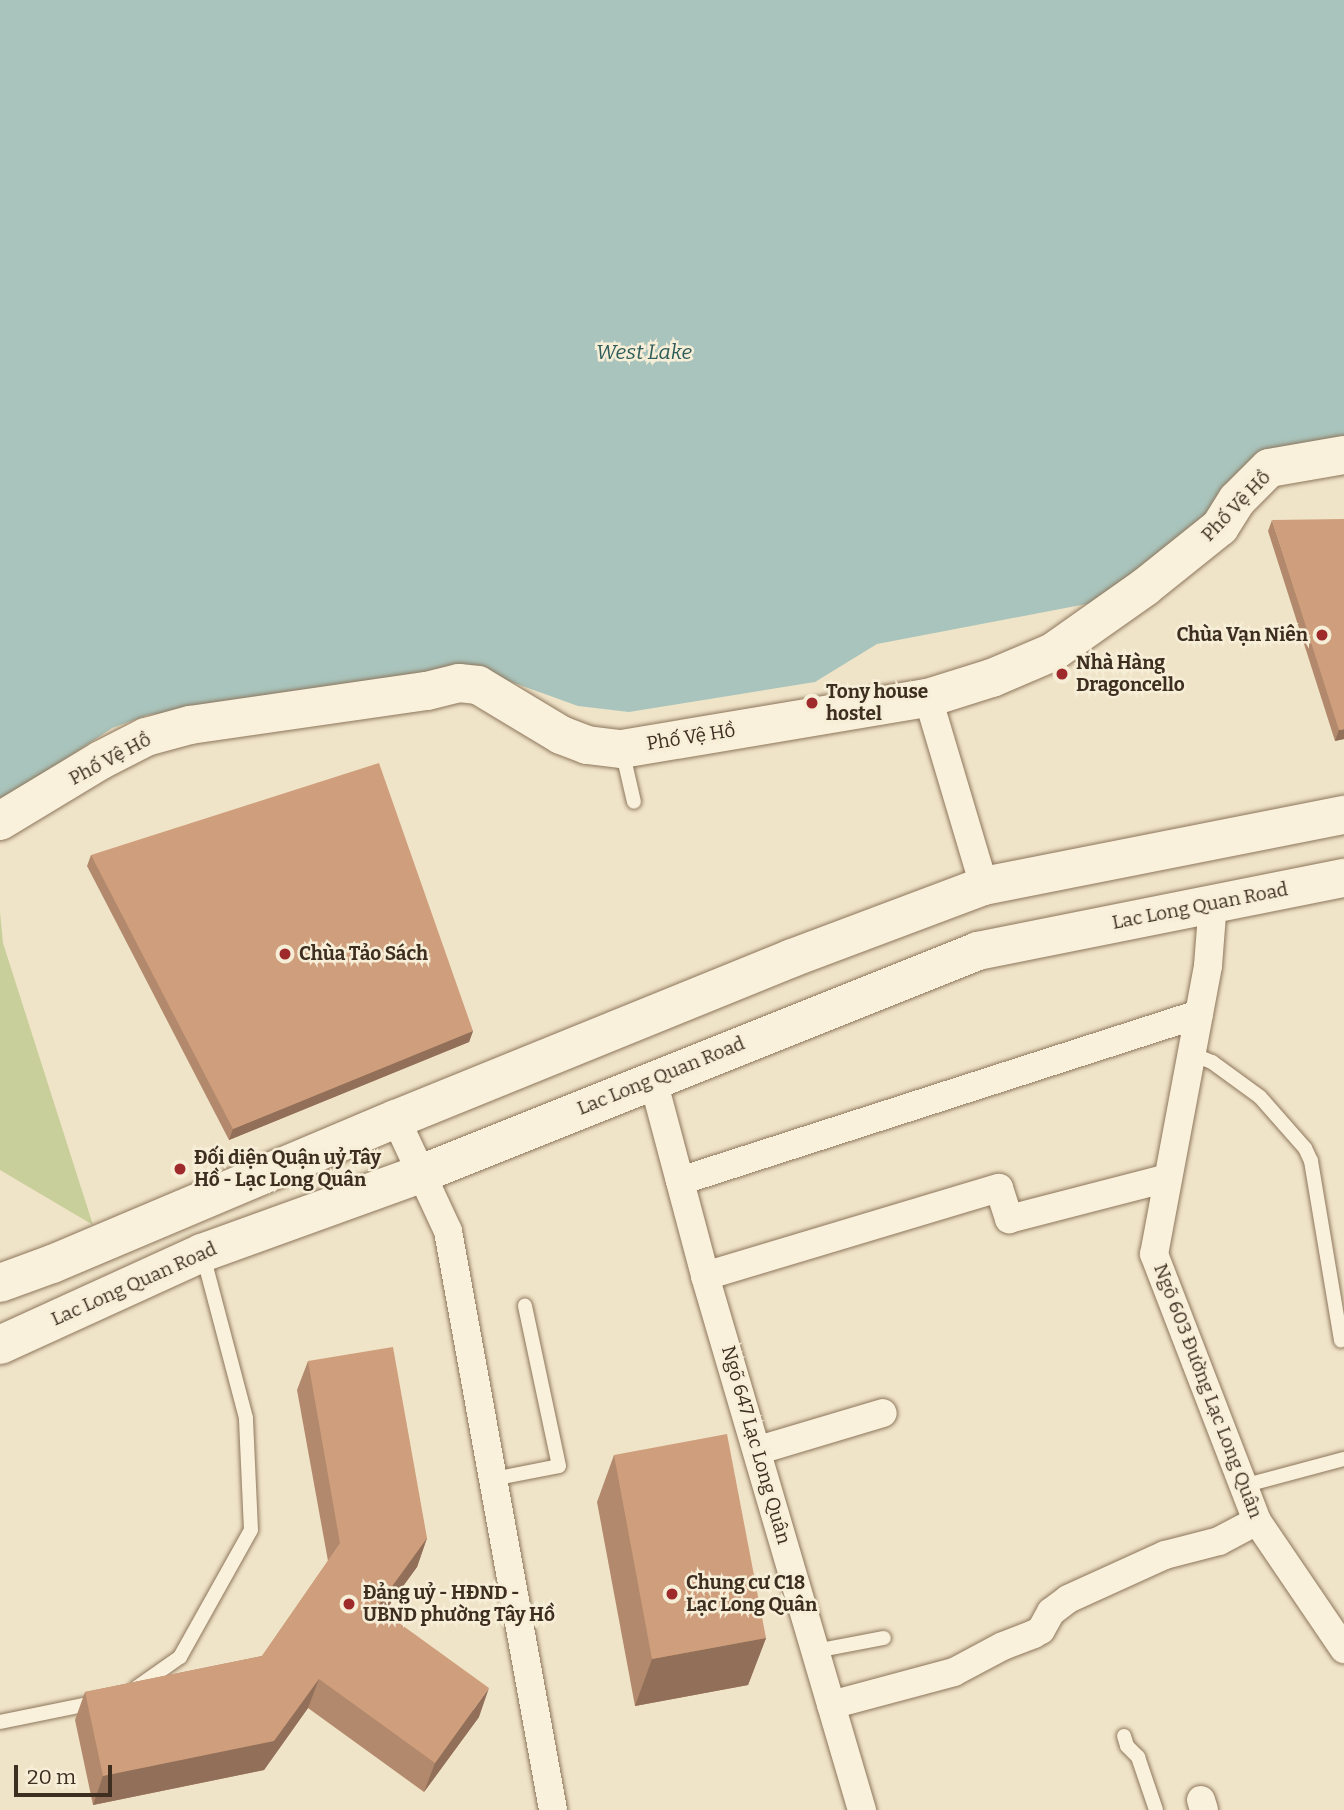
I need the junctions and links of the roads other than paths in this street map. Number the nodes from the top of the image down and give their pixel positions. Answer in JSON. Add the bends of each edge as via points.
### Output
{"nodes":[{"id":1,"x":1344,"y":455,"type":"edge"},
{"id":2,"x":928,"y":698,"type":"junction"},
{"id":3,"x":622,"y":749,"type":"junction"},
{"id":4,"x":634,"y":802,"type":"dead end"},
{"id":5,"x":1344,"y":816,"type":"edge"},
{"id":6,"x":0,"y":821,"type":"edge"},
{"id":7,"x":1344,"y":878,"type":"edge"},
{"id":8,"x":984,"y":886,"type":"junction"},
{"id":9,"x":1213,"y":902,"type":"junction"},
{"id":10,"x":1199,"y":1014,"type":"junction"},
{"id":11,"x":1192,"y":1054,"type":"junction"},
{"id":12,"x":653,"y":1080,"type":"junction"},
{"id":13,"x":396,"y":1119,"type":"junction"},
{"id":14,"x":422,"y":1173,"type":"junction"},
{"id":15,"x":1168,"y":1178,"type":"junction"},
{"id":16,"x":680,"y":1181,"type":"junction"},
{"id":17,"x":202,"y":1253,"type":"junction"},
{"id":18,"x":705,"y":1276,"type":"junction"},
{"id":19,"x":0,"y":1283,"type":"edge"},
{"id":20,"x":525,"y":1306,"type":"dead end"},
{"id":21,"x":1341,"y":1341,"type":"dead end"},
{"id":22,"x":0,"y":1345,"type":"edge"},
{"id":23,"x":883,"y":1413,"type":"dead end"},
{"id":24,"x":758,"y":1450,"type":"junction"},
{"id":25,"x":1344,"y":1459,"type":"edge"},
{"id":26,"x":493,"y":1479,"type":"junction"},
{"id":27,"x":1243,"y":1486,"type":"junction"},
{"id":28,"x":1257,"y":1521,"type":"junction"},
{"id":29,"x":884,"y":1638,"type":"dead end"},
{"id":30,"x":1344,"y":1649,"type":"edge"},
{"id":31,"x":815,"y":1651,"type":"junction"},
{"id":32,"x":831,"y":1706,"type":"junction"},
{"id":33,"x":0,"y":1722,"type":"edge"},
{"id":34,"x":1124,"y":1736,"type":"dead end"},
{"id":35,"x":552,"y":1810,"type":"edge"},
{"id":36,"x":862,"y":1810,"type":"edge"},
{"id":37,"x":1156,"y":1810,"type":"edge"}],
"edges":[{"from":1,"to":2,"type":"main road","name":"Phố Vệ Hồ","via":[[1269,468],[1237,500],[1220,527],[1053,652]]},
{"from":2,"to":3,"type":"main road","name":"Phố Vệ Hồ"},
{"from":2,"to":8,"type":"street"},
{"from":3,"to":4,"type":"lane"},
{"from":3,"to":6,"type":"main road","name":"Phố Vệ Hồ","via":[[587,745],[561,735],[478,685],[459,683],[190,725],[146,737]]},
{"from":5,"to":8,"type":"main road"},
{"from":7,"to":9,"type":"main road","name":"Lac Long Quan Road"},
{"from":8,"to":13,"type":"main road","via":[[792,958]]},
{"from":9,"to":10,"type":"street","name":"Ngõ 603 Đường Lạc Long Quân"},
{"from":9,"to":12,"type":"main road","name":"Lac Long Quan Road","via":[[978,951]]},
{"from":10,"to":11,"type":"street","name":"Ngõ 603 Đường Lạc Long Quân"},
{"from":10,"to":16,"type":"street"},
{"from":11,"to":15,"type":"street","name":"Ngõ 603 Đường Lạc Long Quân"},
{"from":11,"to":21,"type":"lane","via":[[1212,1062],[1260,1097],[1305,1147]]},
{"from":12,"to":14,"type":"main road","name":"Lac Long Quan Road"},
{"from":12,"to":16,"type":"street","name":"Ngõ 647 Lạc Long Quân"},
{"from":13,"to":14,"type":"street"},
{"from":13,"to":19,"type":"main road"},
{"from":14,"to":17,"type":"main road","name":"Lac Long Quan Road"},
{"from":14,"to":26,"type":"street","via":[[448,1231]]},
{"from":15,"to":18,"type":"street","via":[[1010,1219],[999,1188]]},
{"from":15,"to":27,"type":"street","name":"Ngõ 603 Đường Lạc Long Quân","via":[[1154,1254]]},
{"from":16,"to":18,"type":"street","name":"Ngõ 647 Lạc Long Quân"},
{"from":17,"to":22,"type":"main road","name":"Lac Long Quan Road"},
{"from":17,"to":33,"type":"lane","via":[[246,1418],[251,1530],[180,1657],[117,1698]]},
{"from":18,"to":24,"type":"street","name":"Ngõ 647 Lạc Long Quân"},
{"from":20,"to":26,"type":"lane","via":[[559,1466]]},
{"from":23,"to":24,"type":"street"},
{"from":24,"to":31,"type":"street","name":"Ngõ 647 Lạc Long Quân"},
{"from":25,"to":27,"type":"lane"},
{"from":26,"to":35,"type":"street"},
{"from":27,"to":28,"type":"street","name":"Ngõ 603 Đường Lạc Long Quân"},
{"from":28,"to":30,"type":"street","name":"Ngõ 603 Đường Lạc Long Quân"},
{"from":28,"to":32,"type":"street","via":[[1219,1541],[1165,1555],[1068,1599],[1051,1612],[1041,1630],[954,1672]]},
{"from":29,"to":31,"type":"lane"},
{"from":31,"to":32,"type":"street","name":"Ngõ 647 Lạc Long Quân"},
{"from":32,"to":36,"type":"street","name":"Ngõ 647 Lạc Long Quân"},
{"from":34,"to":37,"type":"lane","via":[[1138,1757]]}]}
